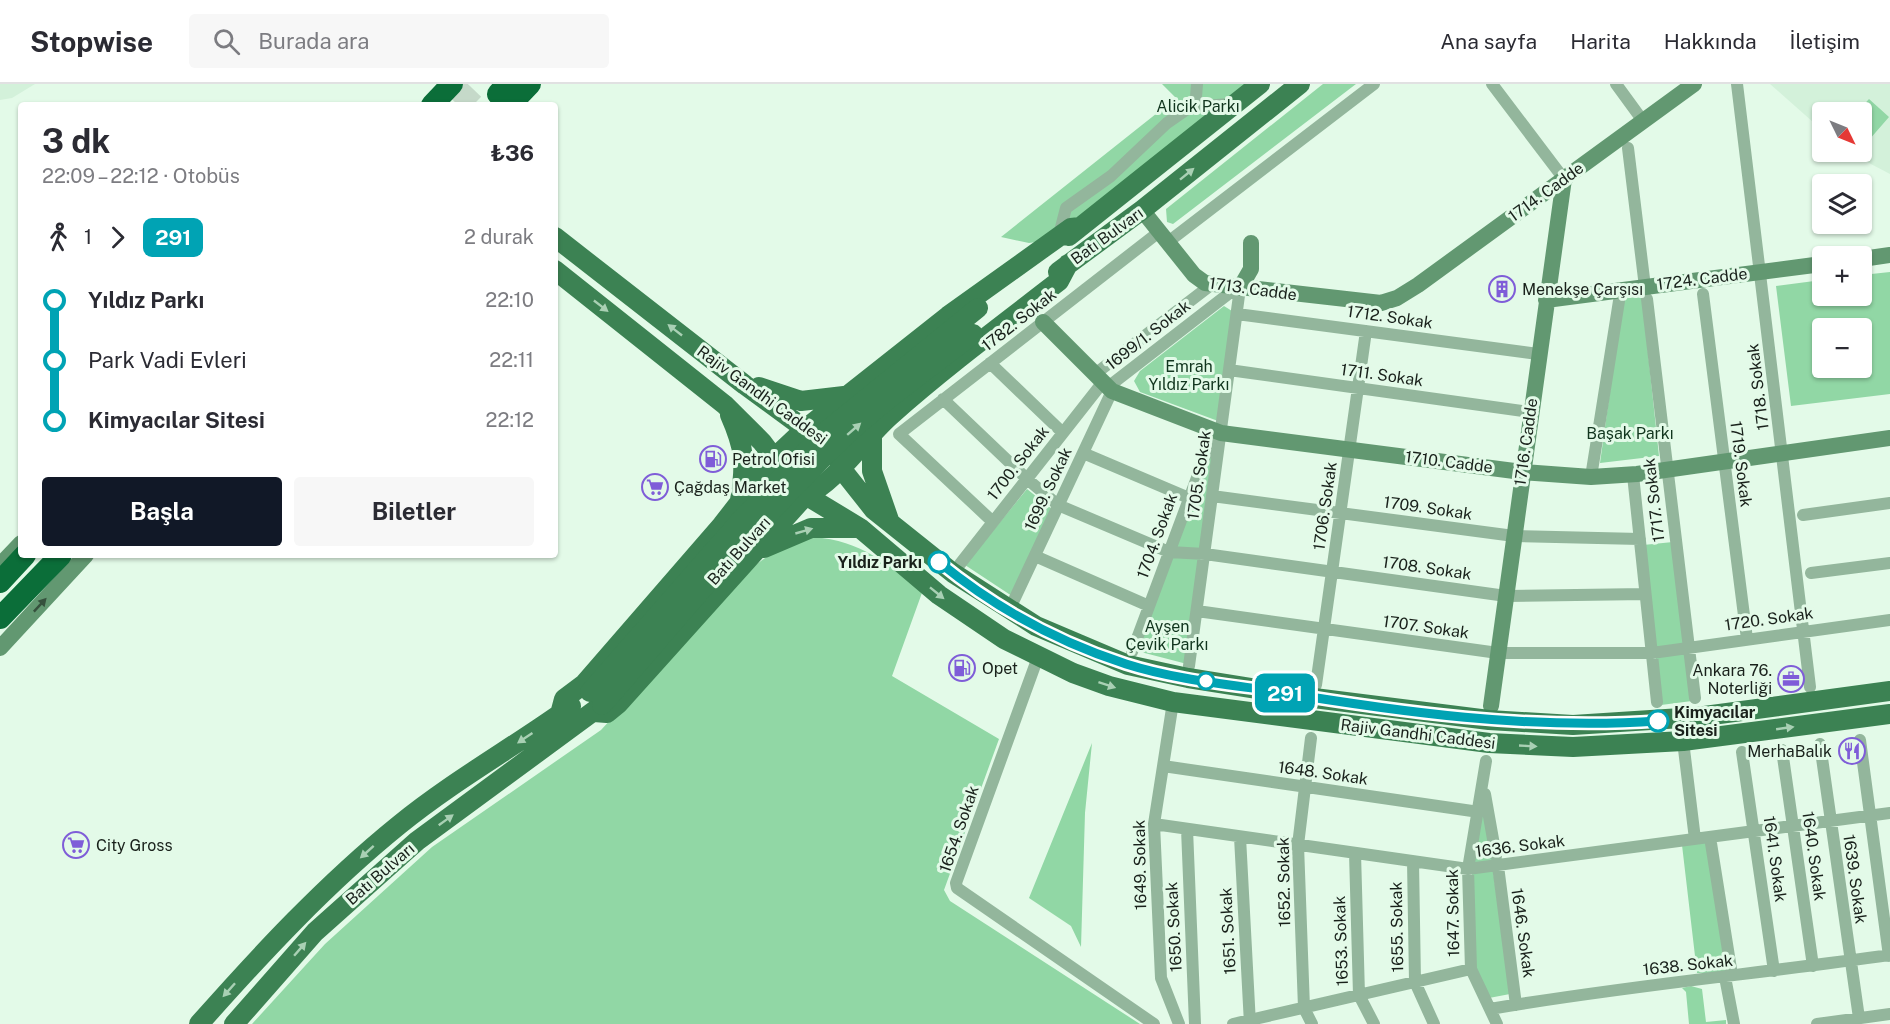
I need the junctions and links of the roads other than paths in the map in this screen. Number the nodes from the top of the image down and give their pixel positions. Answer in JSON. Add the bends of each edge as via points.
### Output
{"nodes":[{"id":1,"x":454,"y":84,"type":"edge"},
{"id":2,"x":530,"y":84,"type":"edge"},
{"id":3,"x":1197,"y":84,"type":"edge"},
{"id":4,"x":1300,"y":84,"type":"edge"},
{"id":5,"x":1374,"y":84,"type":"edge"},
{"id":6,"x":1492,"y":84,"type":"edge"},
{"id":7,"x":1616,"y":84,"type":"edge"},
{"id":8,"x":1694,"y":84,"type":"edge"},
{"id":9,"x":1737,"y":84,"type":"edge"},
{"id":10,"x":1255,"y":85,"type":"edge"},
{"id":11,"x":505,"y":94,"type":"edge"},
{"id":12,"x":435,"y":102,"type":"edge"},
{"id":13,"x":457,"y":102,"type":"edge"},
{"id":14,"x":1236,"y":104,"type":"junction"},
{"id":15,"x":1190,"y":107,"type":"junction"},
{"id":16,"x":1643,"y":121,"type":"junction"},
{"id":17,"x":1628,"y":148,"type":"dead end"},
{"id":18,"x":1132,"y":156,"type":"junction"},
{"id":19,"x":1148,"y":174,"type":"junction"},
{"id":20,"x":1564,"y":179,"type":"junction"},
{"id":21,"x":1142,"y":210,"type":"junction"},
{"id":22,"x":1080,"y":227,"type":"junction"},
{"id":23,"x":1163,"y":237,"type":"junction"},
{"id":24,"x":1058,"y":238,"type":"junction"},
{"id":25,"x":558,"y":239,"type":"edge"},
{"id":26,"x":1251,"y":243,"type":"dead end"},
{"id":27,"x":1890,"y":255,"type":"edge"},
{"id":28,"x":1872,"y":258,"type":"edge"},
{"id":29,"x":1068,"y":264,"type":"junction"},
{"id":30,"x":1812,"y":265,"type":"edge"},
{"id":31,"x":558,"y":272,"type":"edge"},
{"id":32,"x":1761,"y":272,"type":"junction"},
{"id":33,"x":1211,"y":285,"type":"junction"},
{"id":34,"x":1238,"y":288,"type":"junction"},
{"id":35,"x":1646,"y":293,"type":"junction"},
{"id":36,"x":1703,"y":294,"type":"dead end"},
{"id":37,"x":1397,"y":298,"type":"joint"},
{"id":38,"x":1546,"y":300,"type":"junction"},
{"id":39,"x":1619,"y":301,"type":"dead end"},
{"id":40,"x":1237,"y":314,"type":"junction"},
{"id":41,"x":1043,"y":322,"type":"junction"},
{"id":42,"x":1366,"y":331,"type":"junction"},
{"id":43,"x":1538,"y":354,"type":"junction"},
{"id":44,"x":990,"y":363,"type":"junction"},
{"id":45,"x":1229,"y":370,"type":"junction"},
{"id":46,"x":1104,"y":383,"type":"junction"},
{"id":47,"x":745,"y":385,"type":"junction"},
{"id":48,"x":1358,"y":388,"type":"junction"},
{"id":49,"x":849,"y":394,"type":"junction"},
{"id":50,"x":943,"y":399,"type":"junction"},
{"id":51,"x":725,"y":405,"type":"junction"},
{"id":52,"x":1530,"y":412,"type":"junction"},
{"id":53,"x":805,"y":429,"type":"junction"},
{"id":54,"x":1063,"y":433,"type":"junction"},
{"id":55,"x":1217,"y":433,"type":"junction"},
{"id":56,"x":872,"y":434,"type":"junction"},
{"id":57,"x":1890,"y":438,"type":"edge"},
{"id":58,"x":1349,"y":450,"type":"junction"},
{"id":59,"x":1083,"y":453,"type":"junction"},
{"id":60,"x":1782,"y":453,"type":"junction"},
{"id":61,"x":774,"y":458,"type":"junction"},
{"id":62,"x":1724,"y":462,"type":"junction"},
{"id":63,"x":840,"y":467,"type":"junction"},
{"id":64,"x":1667,"y":470,"type":"junction"},
{"id":65,"x":1522,"y":472,"type":"junction"},
{"id":66,"x":1633,"y":475,"type":"junction"},
{"id":67,"x":1591,"y":477,"type":"junction"},
{"id":68,"x":1026,"y":479,"type":"junction"},
{"id":69,"x":805,"y":496,"type":"junction"},
{"id":70,"x":1212,"y":496,"type":"junction"},
{"id":71,"x":1189,"y":498,"type":"junction"},
{"id":72,"x":740,"y":501,"type":"junction"},
{"id":73,"x":1890,"y":504,"type":"edge"},
{"id":74,"x":1058,"y":506,"type":"junction"},
{"id":75,"x":1340,"y":513,"type":"junction"},
{"id":76,"x":1803,"y":515,"type":"dead end"},
{"id":77,"x":890,"y":522,"type":"junction"},
{"id":78,"x":993,"y":522,"type":"junction"},
{"id":79,"x":860,"y":528,"type":"junction"},
{"id":80,"x":1514,"y":536,"type":"junction"},
{"id":81,"x":1640,"y":539,"type":"junction"},
{"id":82,"x":18,"y":546,"type":"edge"},
{"id":83,"x":1169,"y":552,"type":"junction"},
{"id":84,"x":753,"y":554,"type":"junction"},
{"id":85,"x":1204,"y":554,"type":"junction"},
{"id":86,"x":1035,"y":556,"type":"junction"},
{"id":87,"x":22,"y":558,"type":"edge"},
{"id":88,"x":57,"y":558,"type":"edge"},
{"id":89,"x":83,"y":558,"type":"edge"},
{"id":90,"x":1890,"y":563,"type":"edge"},
{"id":91,"x":960,"y":564,"type":"dead end"},
{"id":92,"x":0,"y":565,"type":"edge"},
{"id":93,"x":1332,"y":572,"type":"junction"},
{"id":94,"x":1811,"y":573,"type":"dead end"},
{"id":95,"x":0,"y":582,"type":"edge"},
{"id":96,"x":1645,"y":594,"type":"junction"},
{"id":97,"x":1506,"y":596,"type":"junction"},
{"id":98,"x":1014,"y":600,"type":"dead end"},
{"id":99,"x":1149,"y":606,"type":"junction"},
{"id":100,"x":1197,"y":611,"type":"junction"},
{"id":101,"x":0,"y":618,"type":"edge"},
{"id":102,"x":1890,"y":620,"type":"edge"},
{"id":103,"x":1324,"y":629,"type":"junction"},
{"id":104,"x":1803,"y":631,"type":"junction"},
{"id":105,"x":1746,"y":639,"type":"junction"},
{"id":106,"x":1689,"y":646,"type":"junction"},
{"id":107,"x":0,"y":648,"type":"edge"},
{"id":108,"x":1132,"y":652,"type":"dead end"},
{"id":109,"x":1498,"y":653,"type":"junction"},
{"id":110,"x":1652,"y":653,"type":"junction"},
{"id":111,"x":1038,"y":657,"type":"junction"},
{"id":112,"x":1189,"y":666,"type":"dead end"},
{"id":113,"x":1316,"y":685,"type":"dead end"},
{"id":114,"x":1810,"y":687,"type":"dead end"},
{"id":115,"x":1890,"y":691,"type":"edge"},
{"id":116,"x":1695,"y":698,"type":"dead end"},
{"id":117,"x":1173,"y":702,"type":"junction"},
{"id":118,"x":1657,"y":702,"type":"dead end"},
{"id":119,"x":595,"y":703,"type":"junction"},
{"id":120,"x":1491,"y":706,"type":"dead end"},
{"id":121,"x":560,"y":714,"type":"junction"},
{"id":122,"x":1890,"y":714,"type":"edge"},
{"id":123,"x":1311,"y":738,"type":"dead end"},
{"id":124,"x":1860,"y":740,"type":"dead end"},
{"id":125,"x":1683,"y":741,"type":"junction"},
{"id":126,"x":1820,"y":744,"type":"dead end"},
{"id":127,"x":1782,"y":750,"type":"dead end"},
{"id":128,"x":1742,"y":752,"type":"dead end"},
{"id":129,"x":1486,"y":761,"type":"dead end"},
{"id":130,"x":1163,"y":766,"type":"junction"},
{"id":131,"x":1305,"y":787,"type":"junction"},
{"id":132,"x":1484,"y":787,"type":"junction"},
{"id":133,"x":1479,"y":812,"type":"junction"},
{"id":134,"x":1890,"y":813,"type":"edge"},
{"id":135,"x":1870,"y":815,"type":"junction"},
{"id":136,"x":1830,"y":821,"type":"junction"},
{"id":137,"x":1154,"y":824,"type":"junction"},
{"id":138,"x":1793,"y":826,"type":"junction"},
{"id":139,"x":1187,"y":829,"type":"junction"},
{"id":140,"x":1754,"y":831,"type":"junction"},
{"id":141,"x":1240,"y":837,"type":"junction"},
{"id":142,"x":1710,"y":837,"type":"junction"},
{"id":143,"x":1695,"y":839,"type":"junction"},
{"id":144,"x":1298,"y":845,"type":"junction"},
{"id":145,"x":1354,"y":853,"type":"junction"},
{"id":146,"x":1413,"y":861,"type":"junction"},
{"id":147,"x":1497,"y":861,"type":"junction"},
{"id":148,"x":1468,"y":869,"type":"junction"},
{"id":149,"x":1889,"y":955,"type":"edge"},
{"id":150,"x":1851,"y":961,"type":"junction"},
{"id":151,"x":1813,"y":966,"type":"junction"},
{"id":152,"x":1471,"y":969,"type":"junction"},
{"id":153,"x":1774,"y":971,"type":"junction"},
{"id":154,"x":1728,"y":973,"type":"junction"},
{"id":155,"x":1415,"y":982,"type":"junction"},
{"id":156,"x":1359,"y":995,"type":"junction"},
{"id":157,"x":1516,"y":1005,"type":"junction"},
{"id":158,"x":1304,"y":1008,"type":"junction"},
{"id":159,"x":1490,"y":1009,"type":"junction"},
{"id":160,"x":1890,"y":1014,"type":"edge"},
{"id":161,"x":1859,"y":1018,"type":"junction"},
{"id":162,"x":1249,"y":1022,"type":"edge"},
{"id":163,"x":199,"y":1024,"type":"edge"},
{"id":164,"x":234,"y":1024,"type":"edge"},
{"id":165,"x":1154,"y":1024,"type":"edge"},
{"id":166,"x":1179,"y":1024,"type":"edge"},
{"id":167,"x":1195,"y":1024,"type":"edge"},
{"id":168,"x":1233,"y":1024,"type":"edge"},
{"id":169,"x":1312,"y":1024,"type":"edge"},
{"id":170,"x":1374,"y":1024,"type":"edge"},
{"id":171,"x":1434,"y":1024,"type":"edge"},
{"id":172,"x":1497,"y":1024,"type":"edge"},
{"id":173,"x":1734,"y":1024,"type":"edge"},
{"id":174,"x":1817,"y":1024,"type":"edge"}],
"edges":[{"from":1,"to":12,"type":"highway"},
{"from":1,"to":13,"type":"highway"},
{"from":2,"to":11,"type":"highway"},
{"from":3,"to":15,"type":"street"},
{"from":21,"to":4,"type":"main road","name":"Batı Bulvarı","one_way":true},
{"from":5,"to":23,"type":"street","name":"1782. Sokak"},
{"from":6,"to":20,"type":"street"},
{"from":7,"to":16,"type":"street"},
{"from":8,"to":16,"type":"street","name":"1714. Cadde"},
{"from":9,"to":32,"type":"street","name":"1718. Sokak"},
{"from":10,"to":14,"type":"main road","name":"Batı Bulvarı"},
{"from":14,"to":15,"type":"street"},
{"from":14,"to":19,"type":"main road","name":"Batı Bulvarı"},
{"from":15,"to":18,"type":"street"},
{"from":16,"to":20,"type":"street","name":"1714. Cadde"},
{"from":17,"to":35,"type":"street","name":"1717. Sokak"},
{"from":18,"to":19,"type":"street"},
{"from":18,"to":24,"type":"street","via":[[1066,208]]},
{"from":19,"to":22,"type":"main road","name":"Batı Bulvarı"},
{"from":20,"to":37,"type":"street","name":"1714. Cadde"},
{"from":20,"to":38,"type":"street","name":"1716. Cadde"},
{"from":21,"to":23,"type":"street","name":"1713. Cadde"},
{"from":21,"to":29,"type":"main road","name":"Batı Bulvarı"},
{"from":22,"to":24,"type":"main road","via":[[1071,228]]},
{"from":22,"to":119,"type":"main road","name":"Batı Bulvarı","bridge":true,"via":[[825,432],[739,522]]},
{"from":23,"to":33,"type":"street","name":"1713. Cadde","via":[[1194,275]]},
{"from":23,"to":41,"type":"street","name":"1782. Sokak"},
{"from":24,"to":49,"type":"main road","via":[[978,293]]},
{"from":47,"to":25,"type":"main road","name":"Rajiv Gandhi Caddesi","one_way":true},
{"from":26,"to":34,"type":"street","via":[[1251,269]]},
{"from":27,"to":28,"type":"street"},
{"from":29,"to":56,"type":"main road","via":[[1059,281],[916,394]]},
{"from":119,"to":29,"type":"main road","name":"Batı Bulvarı","one_way":true,"bridge":true,"via":[[841,440]]},
{"from":30,"to":32,"type":"street","name":"1724. Cadde"},
{"from":31,"to":51,"type":"main road","name":"Rajiv Gandhi Caddesi","one_way":true},
{"from":32,"to":35,"type":"street","name":"1724. Cadde"},
{"from":32,"to":60,"type":"street","name":"1718. Sokak"},
{"from":33,"to":34,"type":"street","name":"1713. Cadde"},
{"from":33,"to":46,"type":"street","name":"1699/1. Sokak"},
{"from":34,"to":37,"type":"street","name":"1713. Cadde","via":[[1368,303]]},
{"from":34,"to":40,"type":"street","name":"1705. Sokak"},
{"from":34,"to":46,"type":"street","name":"1699/1. Sokak"},
{"from":35,"to":38,"type":"street","name":"1724. Cadde"},
{"from":35,"to":64,"type":"street","name":"1717. Sokak"},
{"from":36,"to":62,"type":"street","name":"1719. Sokak"},
{"from":38,"to":43,"type":"street","name":"1716. Cadde"},
{"from":39,"to":67,"type":"street"},
{"from":40,"to":42,"type":"street","name":"1712. Sokak"},
{"from":40,"to":45,"type":"street","name":"1705. Sokak"},
{"from":41,"to":44,"type":"street","name":"1782. Sokak"},
{"from":41,"to":46,"type":"street","name":"1710. Cadde"},
{"from":42,"to":43,"type":"street","name":"1712. Sokak"},
{"from":42,"to":48,"type":"street","name":"1706. Sokak"},
{"from":43,"to":52,"type":"street","name":"1716. Cadde"},
{"from":44,"to":50,"type":"street","name":"1782. Sokak"},
{"from":44,"to":54,"type":"street"},
{"from":45,"to":48,"type":"street","name":"1711. Sokak"},
{"from":45,"to":55,"type":"street","name":"1705. Sokak"},
{"from":46,"to":54,"type":"street","name":"1700. Sokak"},
{"from":46,"to":55,"type":"street","name":"1710. Cadde"},
{"from":46,"to":59,"type":"street","name":"1699. Sokak"},
{"from":47,"to":49,"type":"main road","via":[[801,401]]},
{"from":47,"to":53,"type":"main road","name":"Rajiv Gandhi Caddesi"},
{"from":48,"to":52,"type":"street","name":"1711. Sokak"},
{"from":48,"to":58,"type":"street","name":"1706. Sokak"},
{"from":49,"to":53,"type":"main road"},
{"from":50,"to":68,"type":"street","name":"1708. Sokak"},
{"from":50,"to":78,"type":"street","name":"1782. Sokak","via":[[899,434]]},
{"from":51,"to":61,"type":"main road","name":"Rajiv Gandhi Caddesi"},
{"from":51,"to":72,"type":"main road","via":[[744,449],[746,463]]},
{"from":52,"to":65,"type":"street","name":"1716. Cadde"},
{"from":53,"to":61,"type":"main road"},
{"from":53,"to":63,"type":"main road","name":"Rajiv Gandhi Caddesi","via":[[827,440],[839,454]]},
{"from":54,"to":68,"type":"street","name":"1700. Sokak"},
{"from":55,"to":58,"type":"street","name":"1710. Cadde"},
{"from":55,"to":70,"type":"street","name":"1705. Sokak"},
{"from":55,"to":71,"type":"street","name":"1704. Sokak"},
{"from":56,"to":63,"type":"main road"},
{"from":56,"to":77,"type":"main road","via":[[872,471]]},
{"from":57,"to":60,"type":"street","name":"1710. Cadde"},
{"from":58,"to":65,"type":"street","name":"1710. Cadde"},
{"from":58,"to":75,"type":"street","name":"1706. Sokak"},
{"from":59,"to":71,"type":"street"},
{"from":59,"to":74,"type":"street","name":"1699. Sokak"},
{"from":60,"to":62,"type":"street","name":"1710. Cadde"},
{"from":60,"to":104,"type":"street","name":"1718. Sokak"},
{"from":61,"to":69,"type":"main road","name":"Rajiv Gandhi Caddesi","via":[[777,473]]},
{"from":61,"to":72,"type":"main road"},
{"from":62,"to":64,"type":"street","name":"1710. Cadde"},
{"from":62,"to":105,"type":"street","name":"1719. Sokak"},
{"from":63,"to":69,"type":"main road","via":[[822,489]]},
{"from":63,"to":77,"type":"main road","name":"Rajiv Gandhi Caddesi","via":[[874,510]]},
{"from":64,"to":66,"type":"street","name":"1710. Cadde"},
{"from":64,"to":106,"type":"street","name":"1717. Sokak"},
{"from":65,"to":67,"type":"street","name":"1710. Cadde"},
{"from":65,"to":80,"type":"street","name":"1716. Cadde"},
{"from":66,"to":67,"type":"street","name":"1710. Cadde"},
{"from":66,"to":81,"type":"street","name":"1717. Sokak"},
{"from":68,"to":74,"type":"street","name":"1708. Sokak"},
{"from":68,"to":78,"type":"street","name":"1700. Sokak"},
{"from":69,"to":79,"type":"main road","name":"Rajiv Gandhi Caddesi"},
{"from":69,"to":84,"type":"main road"},
{"from":70,"to":75,"type":"street","name":"1709. Sokak"},
{"from":70,"to":85,"type":"street","name":"1705. Sokak"},
{"from":71,"to":83,"type":"street","name":"1704. Sokak"},
{"from":72,"to":121,"type":"main road","via":[[584,684],[564,699]]},
{"from":73,"to":76,"type":"street"},
{"from":74,"to":83,"type":"street","name":"1708. Sokak"},
{"from":74,"to":86,"type":"street","name":"1699. Sokak"},
{"from":75,"to":80,"type":"street","name":"1709. Sokak"},
{"from":75,"to":93,"type":"street","name":"1706. Sokak"},
{"from":77,"to":115,"type":"main road","name":"Rajiv Gandhi Caddesi","via":[[983,595],[1036,626],[1128,664],[1188,678],[1398,709],[1573,725],[1697,717]]},
{"from":78,"to":91,"type":"street","name":"1700. Sokak"},
{"from":84,"to":79,"type":"main road","one_way":true,"via":[[811,528]]},
{"from":79,"to":111,"type":"main road","name":"Rajiv Gandhi Caddesi","one_way":true,"via":[[973,620]]},
{"from":80,"to":81,"type":"street","name":"1709. Sokak"},
{"from":80,"to":97,"type":"street","name":"1716. Cadde"},
{"from":81,"to":96,"type":"street","name":"1717. Sokak"},
{"from":82,"to":92,"type":"street"},
{"from":83,"to":85,"type":"street","name":"1708. Sokak"},
{"from":83,"to":99,"type":"street","name":"1704. Sokak"},
{"from":84,"to":119,"type":"main road","via":[[618,704],[607,712]]},
{"from":85,"to":93,"type":"street","name":"1708. Sokak"},
{"from":85,"to":100,"type":"street","name":"1705. Sokak"},
{"from":86,"to":98,"type":"street","name":"1699. Sokak"},
{"from":86,"to":99,"type":"street"},
{"from":87,"to":95,"type":"highway"},
{"from":88,"to":101,"type":"highway"},
{"from":107,"to":89,"type":"street","one_way":true},
{"from":90,"to":94,"type":"street"},
{"from":93,"to":97,"type":"street","name":"1708. Sokak"},
{"from":93,"to":103,"type":"street","name":"1706. Sokak"},
{"from":96,"to":97,"type":"street","name":"1708. Sokak"},
{"from":96,"to":110,"type":"street","name":"1717. Sokak"},
{"from":97,"to":109,"type":"street","name":"1716. Cadde"},
{"from":99,"to":108,"type":"street","name":"1704. Sokak"},
{"from":100,"to":103,"type":"street","name":"1707. Sokak"},
{"from":100,"to":112,"type":"street","name":"1705. Sokak"},
{"from":102,"to":104,"type":"street","name":"1720. Sokak"},
{"from":103,"to":109,"type":"street","name":"1707. Sokak"},
{"from":103,"to":113,"type":"street","name":"1706. Sokak"},
{"from":104,"to":105,"type":"street","name":"1720. Sokak"},
{"from":104,"to":114,"type":"street","name":"1718. Sokak"},
{"from":105,"to":106,"type":"street","name":"1720. Sokak"},
{"from":106,"to":110,"type":"street","name":"1720. Sokak"},
{"from":106,"to":116,"type":"street","name":"1717. Sokak"},
{"from":109,"to":110,"type":"street","name":"1707. Sokak"},
{"from":109,"to":120,"type":"street","name":"1716. Cadde"},
{"from":110,"to":118,"type":"street","name":"1717. Sokak"},
{"from":111,"to":117,"type":"main road","name":"Rajiv Gandhi Caddesi","one_way":true,"via":[[1109,686]]},
{"from":111,"to":165,"type":"street","name":"1654. Sokak","via":[[957,888]]},
{"from":117,"to":125,"type":"main road","name":"Rajiv Gandhi Caddesi","one_way":true,"via":[[1518,746],[1620,746]]},
{"from":117,"to":130,"type":"street","name":"1649. Sokak"},
{"from":119,"to":121,"type":"main road","name":"Batı Bulvarı"},
{"from":164,"to":119,"type":"main road","name":"Batı Bulvarı","one_way":true,"via":[[315,932],[417,841]]},
{"from":121,"to":163,"type":"main road","name":"Batı Bulvarı","one_way":true,"via":[[385,837],[270,945]]},
{"from":125,"to":122,"type":"main road","name":"Rajiv Gandhi Caddesi","one_way":true},
{"from":123,"to":131,"type":"street","name":"1652. Sokak"},
{"from":124,"to":135,"type":"street"},
{"from":125,"to":143,"type":"street"},
{"from":126,"to":136,"type":"street","name":"1639. Sokak"},
{"from":127,"to":138,"type":"street","name":"1640. Sokak"},
{"from":128,"to":140,"type":"street","name":"1641. Sokak"},
{"from":129,"to":132,"type":"street","name":"1647. Sokak"},
{"from":130,"to":131,"type":"street","name":"1648. Sokak"},
{"from":130,"to":137,"type":"street","name":"1649. Sokak"},
{"from":131,"to":133,"type":"street","name":"1648. Sokak"},
{"from":131,"to":144,"type":"street","name":"1652. Sokak"},
{"from":132,"to":133,"type":"street","name":"1647. Sokak"},
{"from":132,"to":147,"type":"street","name":"1646. Sokak"},
{"from":133,"to":148,"type":"street","name":"1647. Sokak"},
{"from":134,"to":135,"type":"street","name":"1636. Sokak"},
{"from":135,"to":136,"type":"street","name":"1636. Sokak"},
{"from":135,"to":149,"type":"street"},
{"from":136,"to":138,"type":"street","name":"1636. Sokak"},
{"from":136,"to":150,"type":"street","name":"1639. Sokak"},
{"from":137,"to":139,"type":"street","name":"1636. Sokak"},
{"from":137,"to":166,"type":"street","name":"1649. Sokak","via":[[1161,978]]},
{"from":138,"to":140,"type":"street","name":"1636. Sokak"},
{"from":138,"to":151,"type":"street","name":"1640. Sokak"},
{"from":139,"to":141,"type":"street","name":"1636. Sokak"},
{"from":139,"to":167,"type":"street","name":"1650. Sokak"},
{"from":140,"to":142,"type":"street","name":"1636. Sokak"},
{"from":140,"to":153,"type":"street","name":"1641. Sokak"},
{"from":141,"to":144,"type":"street","name":"1636. Sokak"},
{"from":141,"to":162,"type":"street","name":"1651. Sokak"},
{"from":142,"to":143,"type":"street","name":"1636. Sokak"},
{"from":142,"to":154,"type":"street"},
{"from":143,"to":147,"type":"street","name":"1636. Sokak"},
{"from":144,"to":145,"type":"street","name":"1636. Sokak"},
{"from":144,"to":158,"type":"street","name":"1652. Sokak"},
{"from":145,"to":146,"type":"street","name":"1636. Sokak"},
{"from":145,"to":156,"type":"street","name":"1653. Sokak"},
{"from":146,"to":148,"type":"street","name":"1636. Sokak"},
{"from":146,"to":155,"type":"street","name":"1655. Sokak"},
{"from":147,"to":148,"type":"street","name":"1636. Sokak"},
{"from":147,"to":157,"type":"street","name":"1646. Sokak"},
{"from":148,"to":152,"type":"street","name":"1647. Sokak"},
{"from":149,"to":150,"type":"street","name":"1638. Sokak"},
{"from":150,"to":151,"type":"street","name":"1638. Sokak"},
{"from":150,"to":161,"type":"street","name":"1639. Sokak"},
{"from":151,"to":153,"type":"street","name":"1638. Sokak"},
{"from":152,"to":155,"type":"street"},
{"from":152,"to":159,"type":"street","name":"1647. Sokak"},
{"from":153,"to":154,"type":"street","name":"1638. Sokak"},
{"from":154,"to":157,"type":"street","name":"1638. Sokak"},
{"from":154,"to":173,"type":"street"},
{"from":155,"to":156,"type":"street"},
{"from":155,"to":171,"type":"street","name":"1655. Sokak"},
{"from":156,"to":158,"type":"street"},
{"from":156,"to":170,"type":"street","name":"1653. Sokak"},
{"from":157,"to":159,"type":"street","name":"1638. Sokak"},
{"from":158,"to":162,"type":"street"},
{"from":158,"to":169,"type":"street","name":"1652. Sokak"},
{"from":159,"to":172,"type":"street","name":"1647. Sokak"},
{"from":160,"to":161,"type":"street"},
{"from":161,"to":174,"type":"street"},
{"from":162,"to":168,"type":"street"}]}
